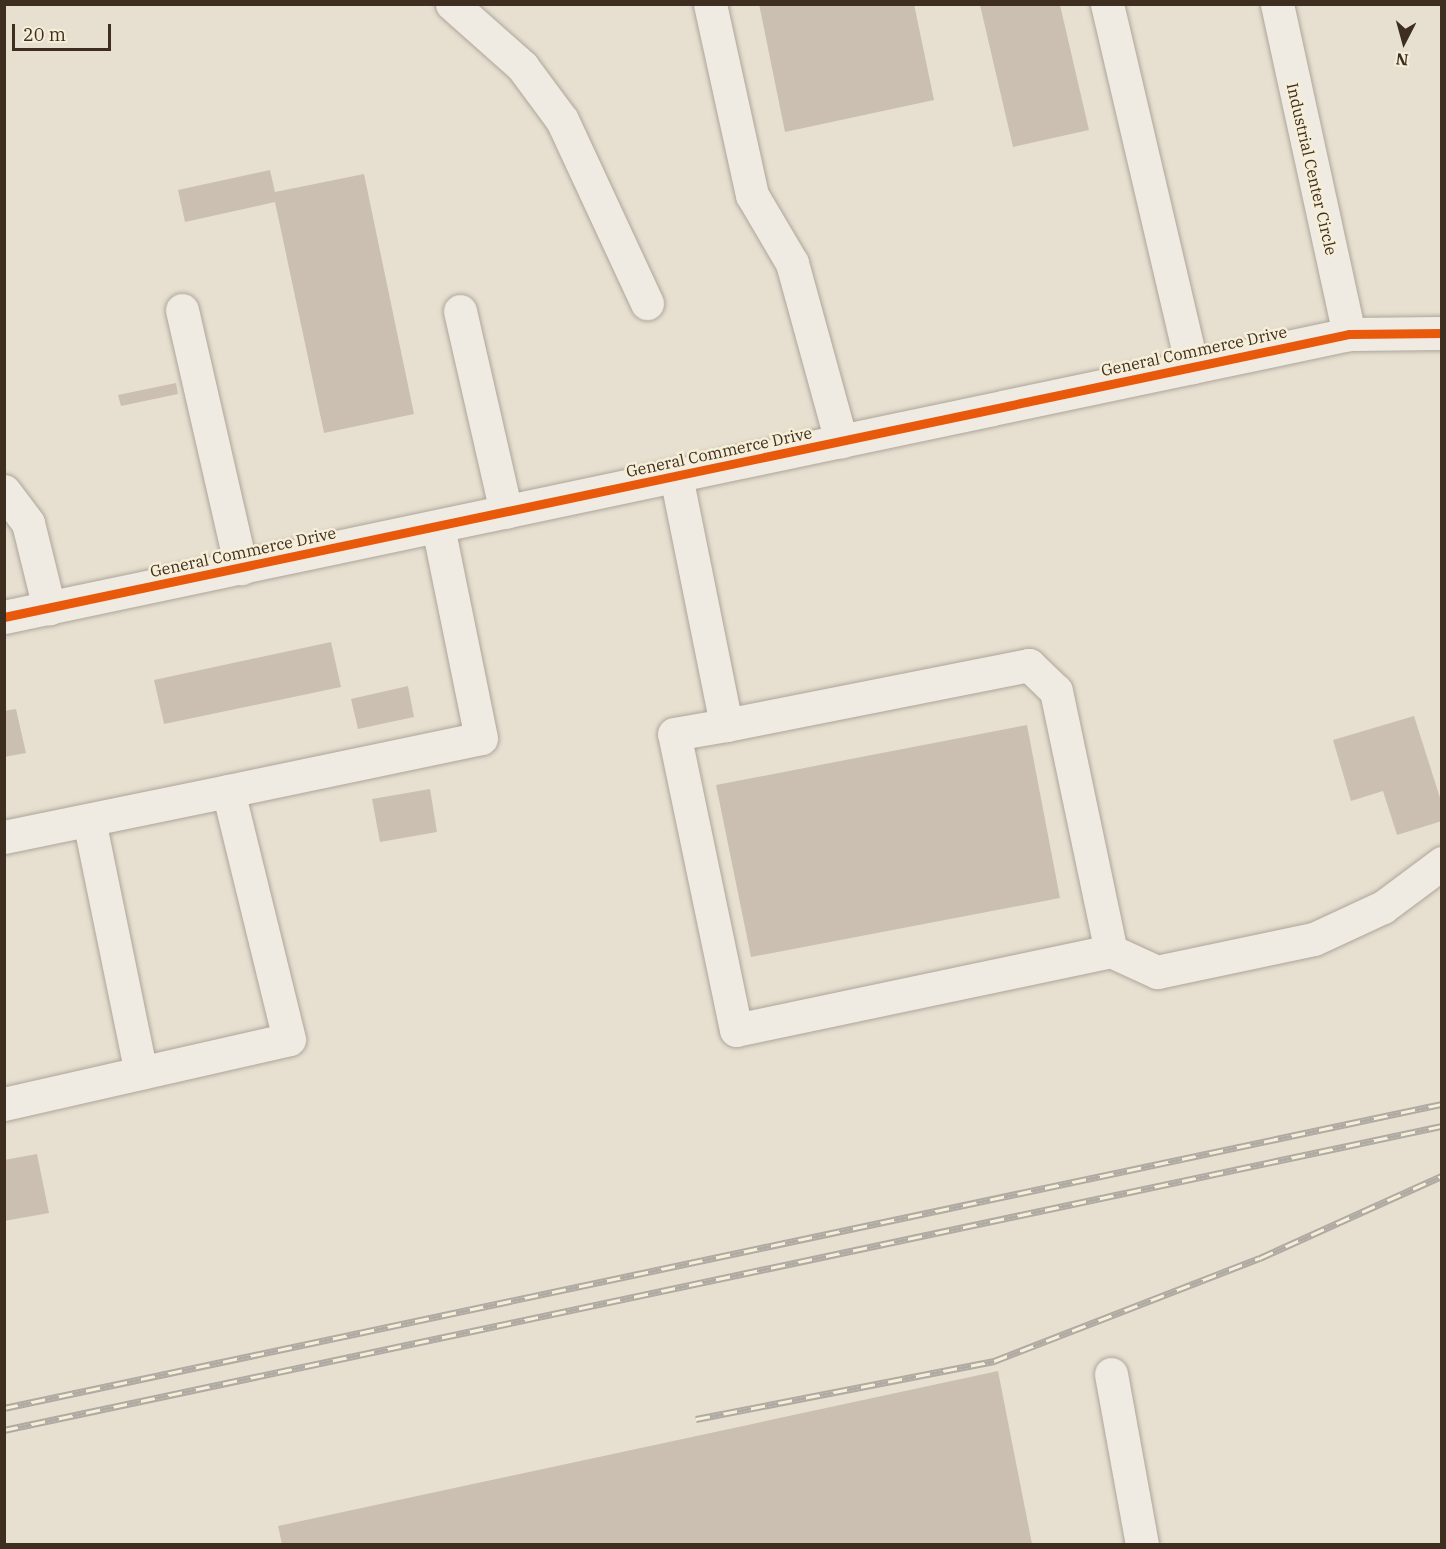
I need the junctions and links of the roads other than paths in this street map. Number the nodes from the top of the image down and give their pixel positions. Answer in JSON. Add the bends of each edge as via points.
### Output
{"nodes":[{"id":1,"x":452,"y":4,"type":"edge"},
{"id":2,"x":710,"y":4,"type":"edge"},
{"id":3,"x":1107,"y":4,"type":"edge"},
{"id":4,"x":1276,"y":4,"type":"edge"},
{"id":5,"x":647,"y":303,"type":"dead end"},
{"id":6,"x":182,"y":310,"type":"dead end"},
{"id":7,"x":460,"y":311,"type":"dead end"},
{"id":8,"x":1442,"y":333,"type":"edge"},
{"id":9,"x":1349,"y":334,"type":"junction"},
{"id":10,"x":1192,"y":367,"type":"junction"},
{"id":11,"x":841,"y":441,"type":"junction"},
{"id":12,"x":676,"y":476,"type":"junction"},
{"id":13,"x":4,"y":491,"type":"edge"},
{"id":14,"x":506,"y":512,"type":"junction"},
{"id":15,"x":438,"y":526,"type":"junction"},
{"id":16,"x":241,"y":568,"type":"junction"},
{"id":17,"x":49,"y":608,"type":"junction"},
{"id":18,"x":4,"y":617,"type":"edge"},
{"id":19,"x":726,"y":725,"type":"junction"},
{"id":20,"x":228,"y":791,"type":"junction"},
{"id":21,"x":89,"y":820,"type":"junction"},
{"id":22,"x":4,"y":837,"type":"edge"},
{"id":23,"x":1442,"y":863,"type":"edge"},
{"id":24,"x":1111,"y":951,"type":"junction"},
{"id":25,"x":141,"y":1073,"type":"junction"},
{"id":26,"x":4,"y":1104,"type":"edge"},
{"id":27,"x":1112,"y":1374,"type":"dead end"},
{"id":28,"x":1142,"y":1545,"type":"edge"}],
"edges":[{"from":1,"to":5,"type":"street","via":[[522,66],[562,120]]},
{"from":2,"to":11,"type":"street","via":[[752,195],[792,263]]},
{"from":3,"to":10,"type":"street"},
{"from":4,"to":9,"type":"street","name":"Industrial Center Circle"},
{"from":6,"to":16,"type":"street"},
{"from":7,"to":14,"type":"street"},
{"from":8,"to":9,"type":"street","name":"General Commerce Drive"},
{"from":9,"to":10,"type":"street","name":"General Commerce Drive"},
{"from":10,"to":11,"type":"street","name":"General Commerce Drive"},
{"from":11,"to":12,"type":"street","name":"General Commerce Drive"},
{"from":12,"to":14,"type":"street","name":"General Commerce Drive"},
{"from":12,"to":19,"type":"street"},
{"from":13,"to":17,"type":"street","via":[[28,523]]},
{"from":14,"to":15,"type":"street","name":"General Commerce Drive"},
{"from":15,"to":16,"type":"street","name":"General Commerce Drive"},
{"from":15,"to":20,"type":"street","via":[[481,738]]},
{"from":16,"to":17,"type":"street","name":"General Commerce Drive"},
{"from":17,"to":18,"type":"street","name":"General Commerce Drive"},
{"from":19,"to":24,"type":"street","via":[[1029,665],[1056,691]]},
{"from":19,"to":24,"type":"street","via":[[674,734],[736,1030]]},
{"from":20,"to":21,"type":"street"},
{"from":20,"to":25,"type":"street","via":[[289,1039]]},
{"from":21,"to":22,"type":"street"},
{"from":21,"to":25,"type":"street"},
{"from":23,"to":24,"type":"street","via":[[1383,907],[1314,939],[1157,972]]},
{"from":25,"to":26,"type":"street"},
{"from":27,"to":28,"type":"street"}]}
